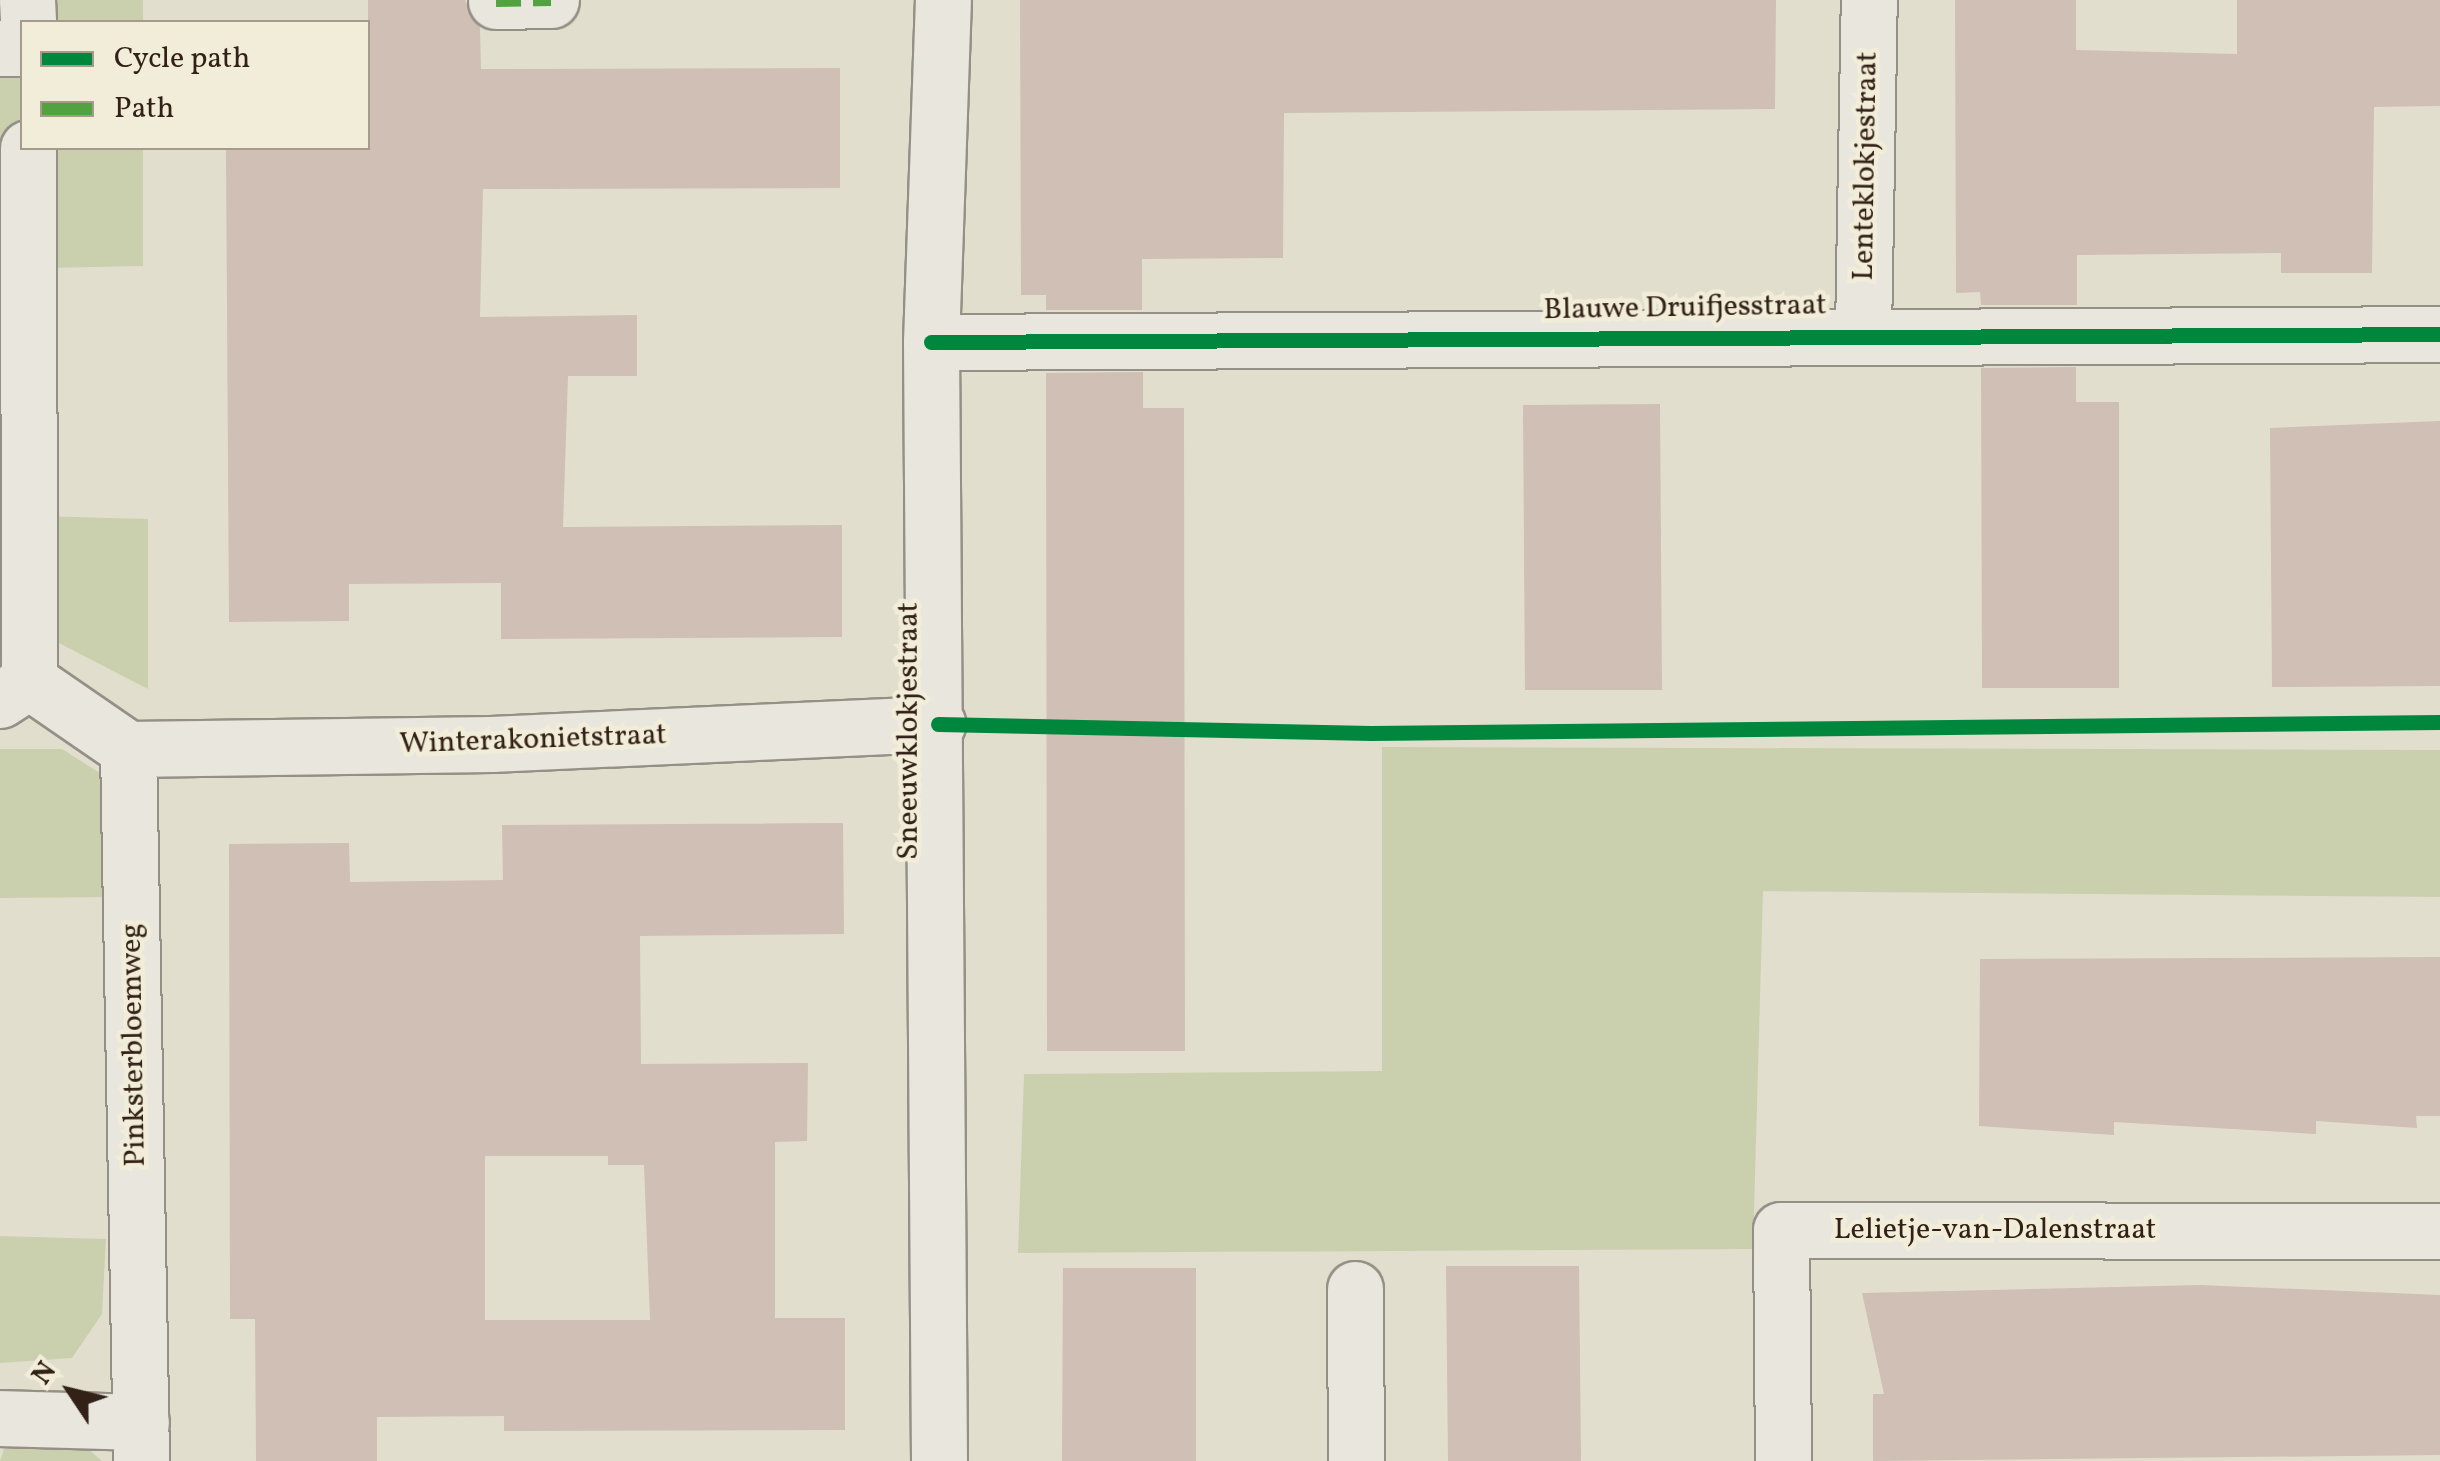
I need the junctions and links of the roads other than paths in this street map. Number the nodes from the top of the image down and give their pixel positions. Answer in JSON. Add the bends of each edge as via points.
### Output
{"nodes":[{"id":1,"x":551,"y":0,"type":"edge"},
{"id":2,"x":943,"y":0,"type":"edge"},
{"id":3,"x":1869,"y":0,"type":"edge"},
{"id":4,"x":496,"y":1,"type":"edge"},
{"id":5,"x":28,"y":150,"type":"edge"},
{"id":6,"x":1863,"y":332,"type":"junction"},
{"id":7,"x":2440,"y":334,"type":"edge"},
{"id":8,"x":931,"y":342,"type":"junction"},
{"id":9,"x":15,"y":690,"type":"edge"},
{"id":10,"x":938,"y":724,"type":"junction"},
{"id":11,"x":128,"y":749,"type":"junction"},
{"id":12,"x":2440,"y":1231,"type":"edge"},
{"id":13,"x":1355,"y":1289,"type":"dead end"},
{"id":14,"x":0,"y":1418,"type":"edge"},
{"id":15,"x":141,"y":1441,"type":"edge"},
{"id":16,"x":939,"y":1461,"type":"edge"},
{"id":17,"x":1356,"y":1461,"type":"edge"},
{"id":18,"x":1783,"y":1461,"type":"edge"}],
"edges":[{"from":1,"to":4,"type":"street"},
{"from":2,"to":8,"type":"street","name":"Sneeuwklokjestraat"},
{"from":3,"to":6,"type":"street","name":"Lenteklokjestraat"},
{"from":5,"to":9,"type":"street"},
{"from":6,"to":7,"type":"street","name":"Blauwe Druifjesstraat"},
{"from":6,"to":8,"type":"street","name":"Blauwe Druifjesstraat"},
{"from":8,"to":10,"type":"street","name":"Sneeuwklokjestraat"},
{"from":9,"to":11,"type":"street"},
{"from":10,"to":11,"type":"street","name":"Winterakonietstraat","via":[[491,744]]},
{"from":10,"to":16,"type":"street","name":"Sneeuwklokjestraat"},
{"from":11,"to":15,"type":"street","name":"Pinksterbloemweg"},
{"from":12,"to":18,"type":"street","name":"Lelietje-van-Dalenstraat","via":[[1781,1230]]},
{"from":13,"to":17,"type":"street"},
{"from":14,"to":15,"type":"street"}]}
